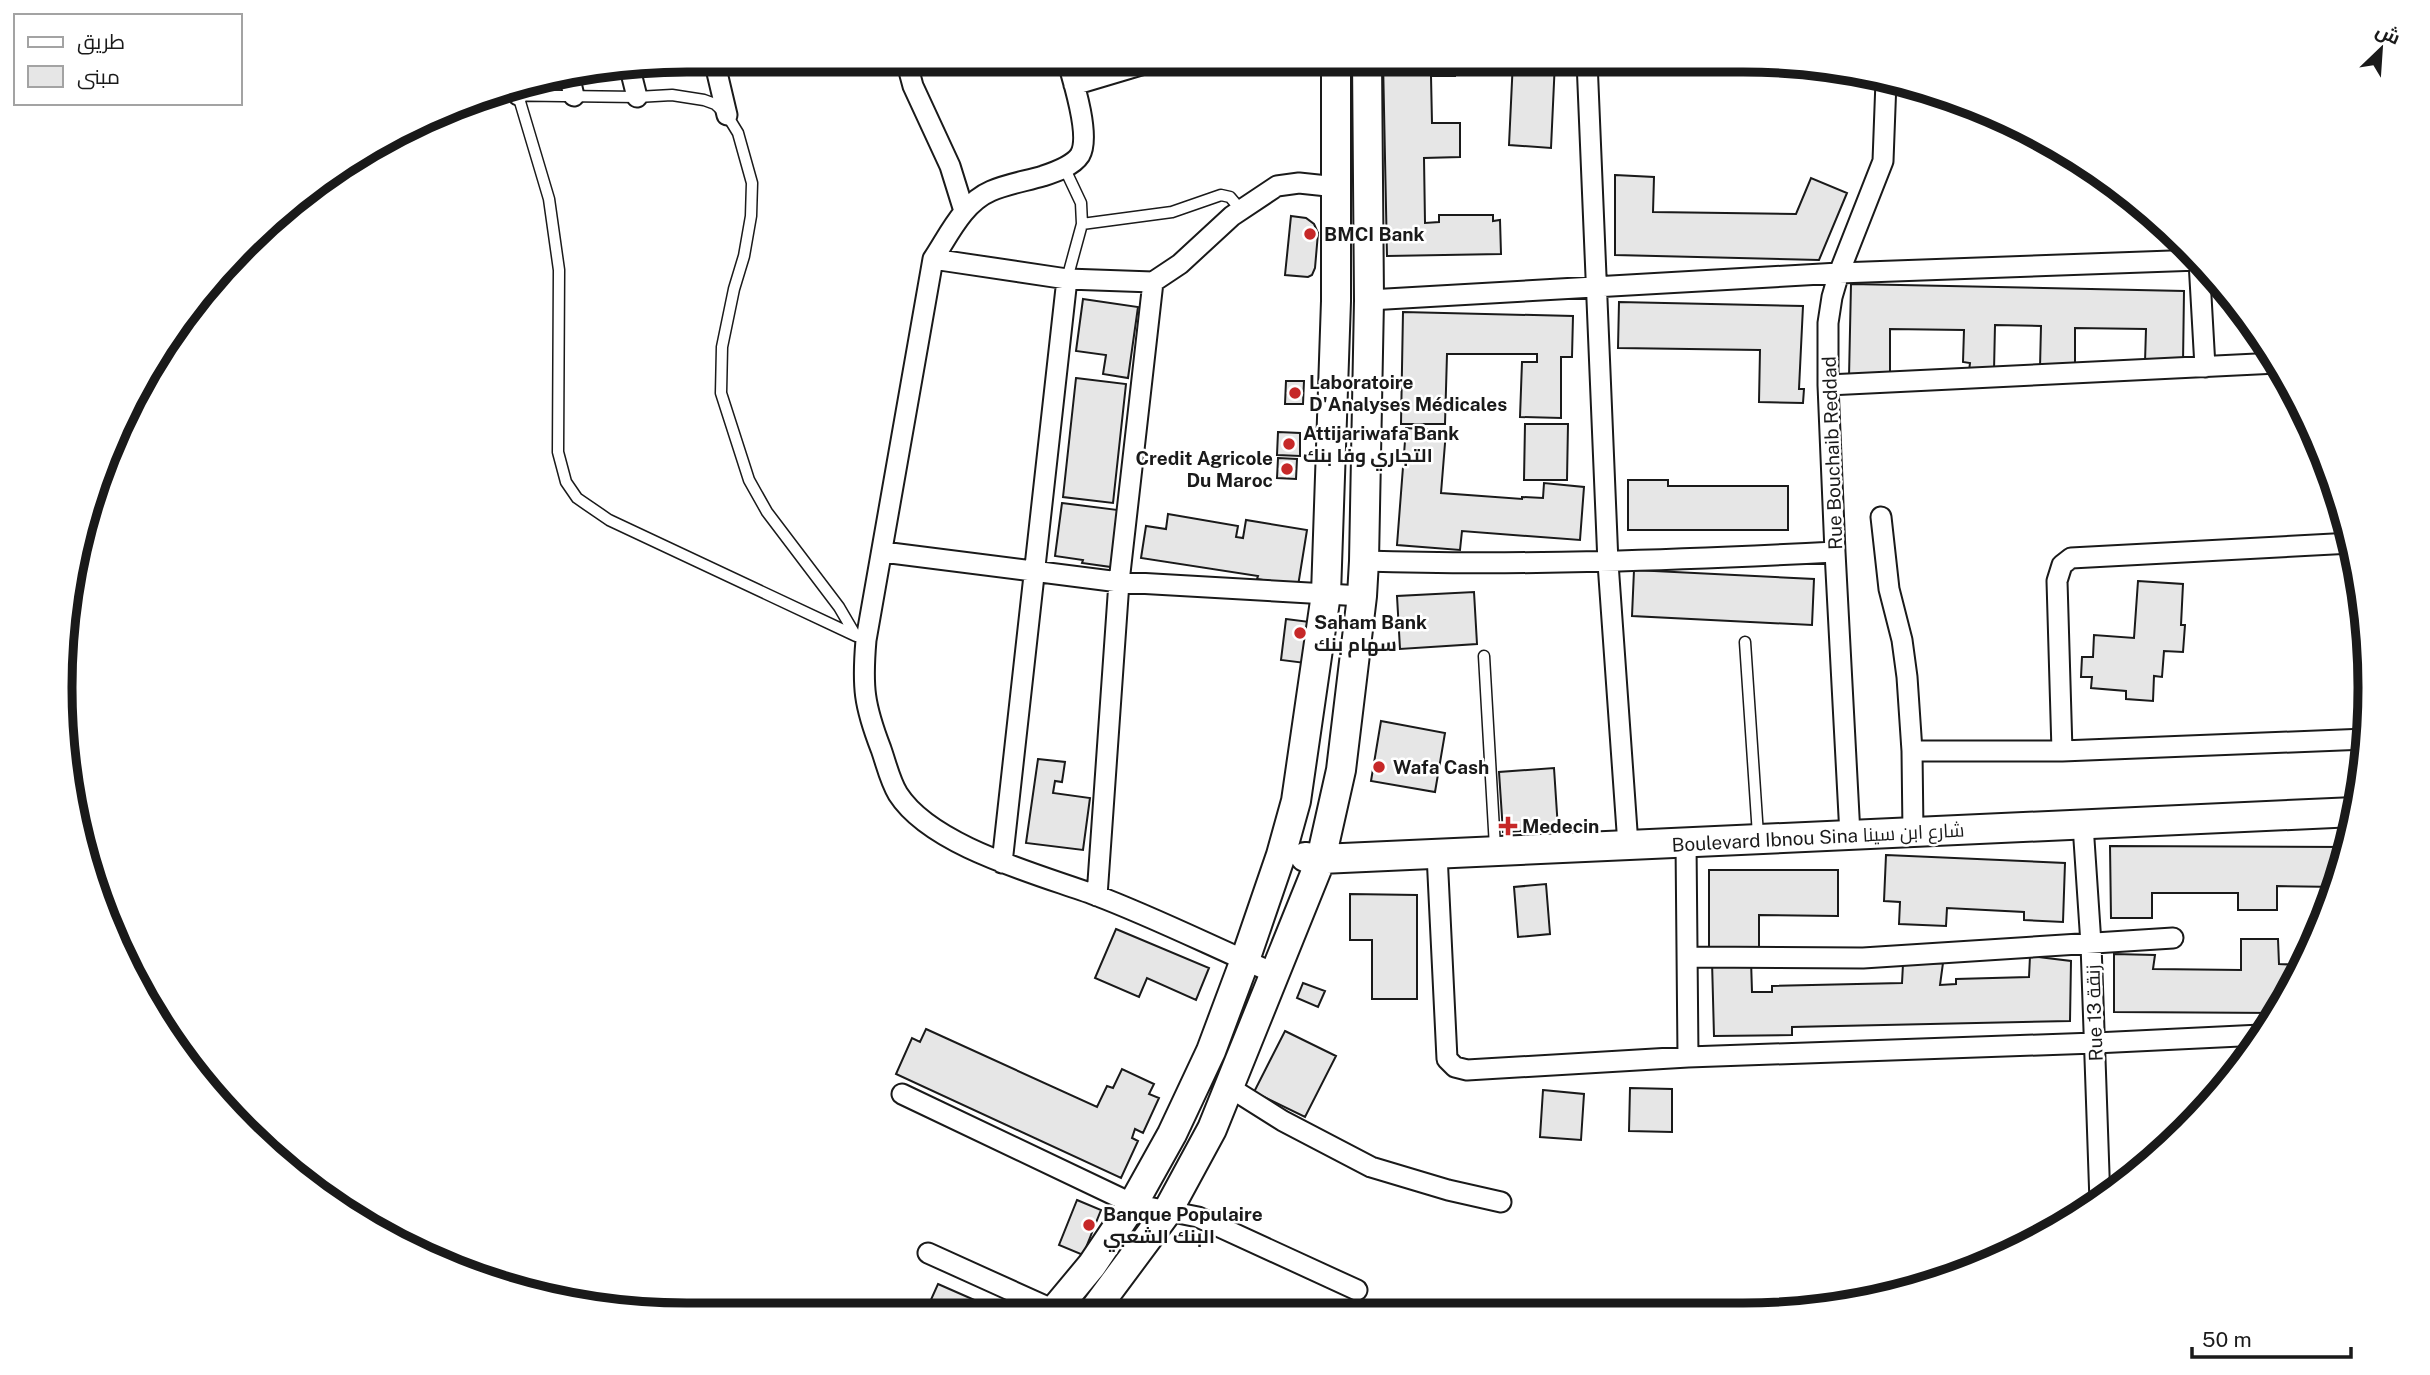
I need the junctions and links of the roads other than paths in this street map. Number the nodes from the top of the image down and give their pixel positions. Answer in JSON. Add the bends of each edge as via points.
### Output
{"nodes":[{"id":1,"x":716,"y":72,"type":"edge"},
{"id":2,"x":909,"y":72,"type":"edge"},
{"id":3,"x":1070,"y":72,"type":"edge"},
{"id":4,"x":1118,"y":72,"type":"edge"},
{"id":5,"x":1336,"y":72,"type":"edge"},
{"id":6,"x":1367,"y":72,"type":"edge"},
{"id":7,"x":1588,"y":72,"type":"edge"},
{"id":8,"x":631,"y":75,"type":"edge"},
{"id":9,"x":1074,"y":85,"type":"junction"},
{"id":10,"x":572,"y":87,"type":"edge"},
{"id":11,"x":1886,"y":89,"type":"edge"},
{"id":12,"x":542,"y":90,"type":"edge"},
{"id":13,"x":518,"y":96,"type":"edge"},
{"id":14,"x":637,"y":97,"type":"junction"},
{"id":15,"x":727,"y":115,"type":"junction"},
{"id":16,"x":1064,"y":167,"type":"junction"},
{"id":17,"x":1337,"y":187,"type":"junction"},
{"id":18,"x":1241,"y":210,"type":"junction"},
{"id":19,"x":964,"y":211,"type":"junction"},
{"id":20,"x":1082,"y":224,"type":"junction"},
{"id":21,"x":933,"y":259,"type":"junction"},
{"id":22,"x":2186,"y":261,"type":"edge"},
{"id":23,"x":1839,"y":273,"type":"junction"},
{"id":24,"x":2200,"y":276,"type":"edge"},
{"id":25,"x":1067,"y":279,"type":"junction"},
{"id":26,"x":1153,"y":282,"type":"junction"},
{"id":27,"x":1598,"y":288,"type":"junction"},
{"id":28,"x":1370,"y":300,"type":"junction"},
{"id":29,"x":2266,"y":364,"type":"edge"},
{"id":30,"x":2205,"y":367,"type":"junction"},
{"id":31,"x":1828,"y":385,"type":"junction"},
{"id":32,"x":1881,"y":517,"type":"dead end"},
{"id":33,"x":2341,"y":544,"type":"edge"},
{"id":34,"x":883,"y":552,"type":"junction"},
{"id":35,"x":1835,"y":552,"type":"junction"},
{"id":36,"x":1364,"y":561,"type":"junction"},
{"id":37,"x":1608,"y":563,"type":"junction"},
{"id":38,"x":1034,"y":570,"type":"junction"},
{"id":39,"x":1119,"y":582,"type":"junction"},
{"id":40,"x":1326,"y":594,"type":"junction"},
{"id":41,"x":1362,"y":596,"type":"junction"},
{"id":42,"x":861,"y":638,"type":"junction"},
{"id":43,"x":1745,"y":642,"type":"dead end"},
{"id":44,"x":1484,"y":656,"type":"dead end"},
{"id":45,"x":2356,"y":739,"type":"edge"},
{"id":46,"x":1912,"y":751,"type":"junction"},
{"id":47,"x":2062,"y":751,"type":"junction"},
{"id":48,"x":2345,"y":813,"type":"edge"},
{"id":49,"x":2083,"y":825,"type":"junction"},
{"id":50,"x":1913,"y":832,"type":"junction"},
{"id":51,"x":1850,"y":835,"type":"junction"},
{"id":52,"x":1759,"y":839,"type":"junction"},
{"id":53,"x":1686,"y":842,"type":"junction"},
{"id":54,"x":1628,"y":845,"type":"junction"},
{"id":55,"x":1495,"y":851,"type":"junction"},
{"id":56,"x":1437,"y":854,"type":"junction"},
{"id":57,"x":1281,"y":855,"type":"junction"},
{"id":58,"x":1321,"y":859,"type":"junction"},
{"id":59,"x":1002,"y":863,"type":"junction"},
{"id":60,"x":1097,"y":896,"type":"junction"},
{"id":61,"x":2173,"y":938,"type":"dead end"},
{"id":62,"x":2091,"y":944,"type":"junction"},
{"id":63,"x":1689,"y":957,"type":"junction"},
{"id":64,"x":1245,"y":960,"type":"junction"},
{"id":65,"x":1276,"y":974,"type":"junction"},
{"id":66,"x":2250,"y":1036,"type":"edge"},
{"id":67,"x":2095,"y":1043,"type":"junction"},
{"id":68,"x":1688,"y":1057,"type":"junction"},
{"id":69,"x":1229,"y":1087,"type":"junction"},
{"id":70,"x":902,"y":1094,"type":"dead end"},
{"id":71,"x":2100,"y":1189,"type":"edge"},
{"id":72,"x":1501,"y":1202,"type":"dead end"},
{"id":73,"x":1133,"y":1204,"type":"junction"},
{"id":74,"x":1167,"y":1212,"type":"junction"},
{"id":75,"x":928,"y":1253,"type":"dead end"},
{"id":76,"x":1357,"y":1290,"type":"dead end"},
{"id":77,"x":1036,"y":1303,"type":"edge"},
{"id":78,"x":1060,"y":1303,"type":"edge"},
{"id":79,"x":1099,"y":1303,"type":"edge"}],
"edges":[{"from":1,"to":15,"type":"street"},
{"from":2,"to":19,"type":"street"},
{"from":3,"to":9,"type":"street"},
{"from":4,"to":9,"type":"street"},
{"from":5,"to":17,"type":"main road"},
{"from":6,"to":28,"type":"main road"},
{"from":7,"to":27,"type":"street"},
{"from":8,"to":14,"type":"street"},
{"from":9,"to":16,"type":"street","via":[[1083,139],[1080,154]]},
{"from":10,"to":12,"type":"lane"},
{"from":10,"to":14,"type":"lane"},
{"from":11,"to":23,"type":"street","name":"Rue Bouchaib Reddad","via":[[1883,161]]},
{"from":13,"to":42,"type":"lane","via":[[549,199],[559,270],[558,452],[566,482],[577,498],[609,520]]},
{"from":14,"to":15,"type":"lane","via":[[695,98],[715,104]]},
{"from":15,"to":42,"type":"lane","via":[[738,134],[752,183],[744,256],[722,347],[721,393],[749,480],[767,512]]},
{"from":16,"to":19,"type":"street","via":[[990,191]]},
{"from":16,"to":20,"type":"lane","via":[[1081,203]]},
{"from":17,"to":18,"type":"street","via":[[1278,186]]},
{"from":17,"to":40,"type":"main road"},
{"from":18,"to":20,"type":"lane","via":[[1230,197],[1221,195],[1172,212]]},
{"from":18,"to":26,"type":"street"},
{"from":19,"to":21,"type":"street"},
{"from":20,"to":25,"type":"lane"},
{"from":21,"to":25,"type":"street"},
{"from":21,"to":34,"type":"street"},
{"from":22,"to":23,"type":"street"},
{"from":23,"to":27,"type":"street"},
{"from":23,"to":31,"type":"street","name":"Rue Bouchaib Reddad","via":[[1828,323]]},
{"from":24,"to":30,"type":"street"},
{"from":25,"to":26,"type":"street"},
{"from":25,"to":38,"type":"street"},
{"from":26,"to":39,"type":"street"},
{"from":27,"to":28,"type":"street"},
{"from":27,"to":37,"type":"street"},
{"from":28,"to":36,"type":"main road"},
{"from":29,"to":30,"type":"street"},
{"from":30,"to":31,"type":"street"},
{"from":31,"to":35,"type":"street","name":"Rue Bouchaib Reddad"},
{"from":32,"to":46,"type":"street","via":[[1889,589],[1907,677]]},
{"from":33,"to":47,"type":"street","via":[[2079,556],[2062,565],[2057,581]]},
{"from":34,"to":38,"type":"street"},
{"from":34,"to":42,"type":"street"},
{"from":35,"to":37,"type":"street"},
{"from":35,"to":51,"type":"street","name":"Rue Bouchaib Reddad"},
{"from":36,"to":37,"type":"street"},
{"from":36,"to":41,"type":"main road"},
{"from":37,"to":54,"type":"street"},
{"from":38,"to":39,"type":"street"},
{"from":38,"to":59,"type":"street"},
{"from":39,"to":40,"type":"street"},
{"from":39,"to":60,"type":"street"},
{"from":40,"to":41,"type":"street"},
{"from":40,"to":57,"type":"main road","via":[[1296,801]]},
{"from":41,"to":58,"type":"main road","via":[[1341,770]]},
{"from":42,"to":59,"type":"street","via":[[868,715],[898,794],[941,833]]},
{"from":43,"to":52,"type":"lane"},
{"from":44,"to":55,"type":"lane"},
{"from":45,"to":47,"type":"street"},
{"from":46,"to":47,"type":"street"},
{"from":46,"to":50,"type":"street"},
{"from":48,"to":49,"type":"main road","name":"Boulevard Ibnou Sina شارع ابن سينا"},
{"from":49,"to":50,"type":"main road","name":"Boulevard Ibnou Sina شارع ابن سينا"},
{"from":49,"to":62,"type":"street","name":"Rue 13 زنقة"},
{"from":50,"to":51,"type":"main road","name":"Boulevard Ibnou Sina شارع ابن سينا"},
{"from":51,"to":52,"type":"main road","name":"Boulevard Ibnou Sina شارع ابن سينا"},
{"from":52,"to":53,"type":"main road","name":"Boulevard Ibnou Sina شارع ابن سينا"},
{"from":53,"to":54,"type":"main road","name":"Boulevard Ibnou Sina شارع ابن سينا"},
{"from":53,"to":63,"type":"street"},
{"from":54,"to":55,"type":"main road","name":"Boulevard Ibnou Sina شارع ابن سينا"},
{"from":55,"to":56,"type":"main road","name":"Boulevard Ibnou Sina شارع ابن سينا"},
{"from":56,"to":58,"type":"main road","name":"Boulevard Ibnou Sina شارع ابن سينا"},
{"from":56,"to":68,"type":"street","via":[[1447,1059],[1455,1067],[1467,1070]]},
{"from":57,"to":58,"type":"main road","name":"Boulevard Ibnou Sina شارع ابن سينا"},
{"from":57,"to":64,"type":"main road"},
{"from":58,"to":65,"type":"main road"},
{"from":59,"to":60,"type":"street"},
{"from":60,"to":64,"type":"street"},
{"from":61,"to":62,"type":"street"},
{"from":62,"to":63,"type":"street","via":[[1863,958]]},
{"from":62,"to":67,"type":"street","name":"Rue 13 زنقة"},
{"from":63,"to":68,"type":"street"},
{"from":64,"to":65,"type":"street"},
{"from":64,"to":73,"type":"main road","via":[[1211,1051]]},
{"from":65,"to":69,"type":"main road"},
{"from":66,"to":67,"type":"street"},
{"from":67,"to":68,"type":"street"},
{"from":67,"to":71,"type":"street","name":"Rue 13 زنقة"},
{"from":69,"to":72,"type":"street","via":[[1371,1167]]},
{"from":69,"to":74,"type":"main road"},
{"from":70,"to":73,"type":"street"},
{"from":73,"to":74,"type":"street"},
{"from":73,"to":78,"type":"main road"},
{"from":74,"to":76,"type":"street","via":[[1198,1217]]},
{"from":74,"to":79,"type":"main road"},
{"from":75,"to":77,"type":"street"}]}
